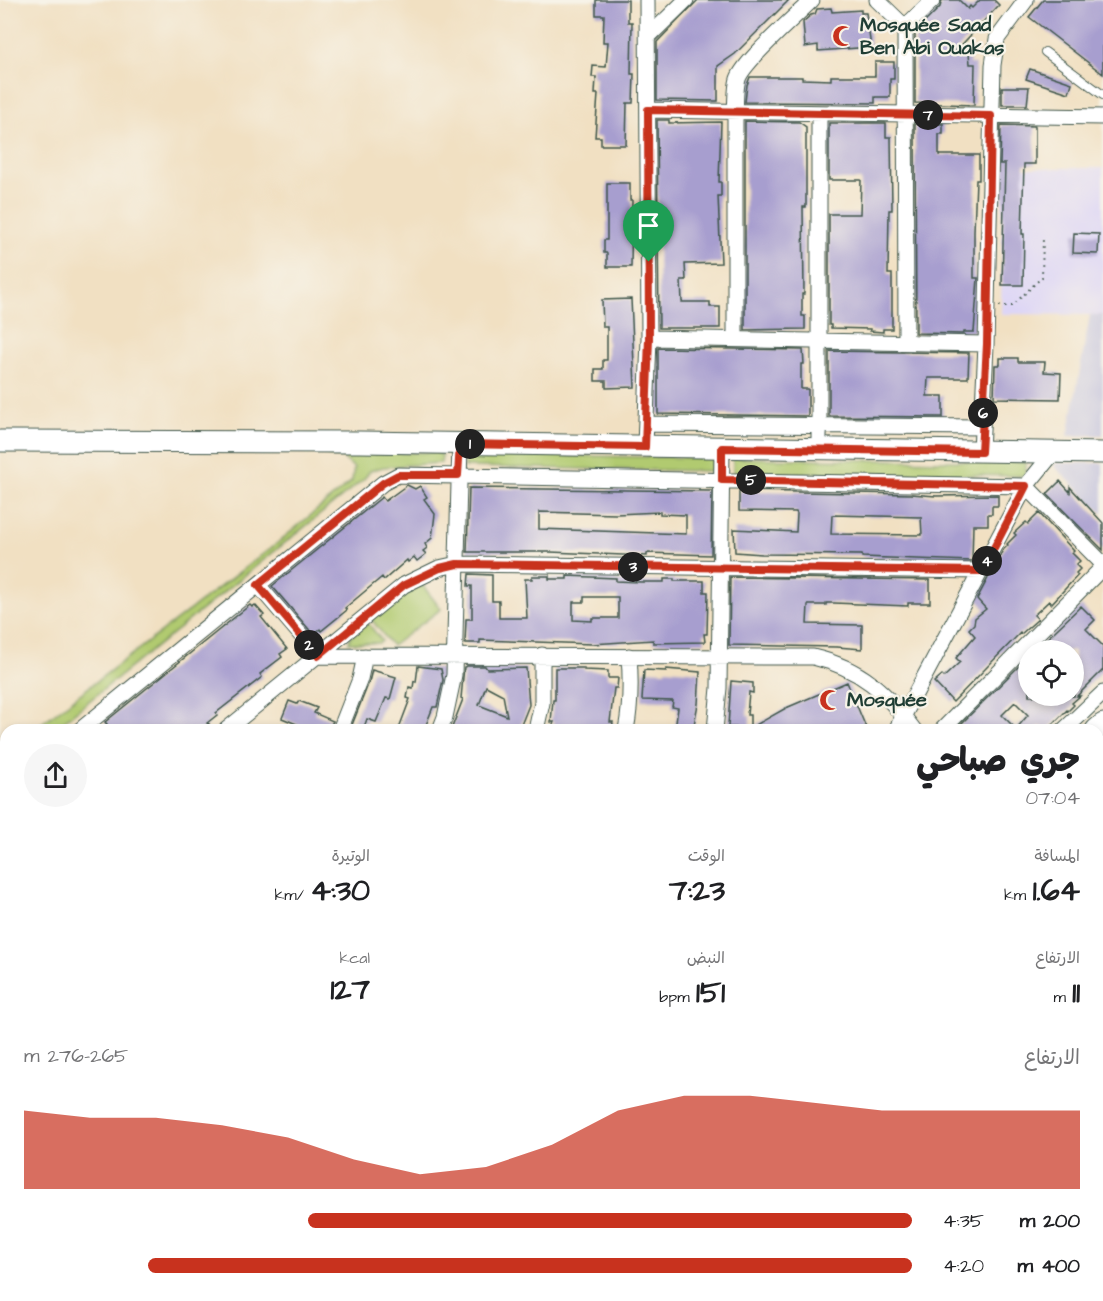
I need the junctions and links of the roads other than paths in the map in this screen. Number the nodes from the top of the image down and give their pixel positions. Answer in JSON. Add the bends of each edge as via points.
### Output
{"nodes":[{"id":1,"x":647,"y":0,"type":"edge"},
{"id":2,"x":686,"y":0,"type":"edge"},
{"id":3,"x":812,"y":0,"type":"edge"},
{"id":4,"x":877,"y":0,"type":"edge"},
{"id":5,"x":933,"y":0,"type":"edge"},
{"id":6,"x":1026,"y":0,"type":"edge"},
{"id":7,"x":905,"y":27,"type":"junction"},
{"id":8,"x":648,"y":37,"type":"junction"},
{"id":9,"x":1045,"y":52,"type":"dead end"},
{"id":10,"x":1103,"y":95,"type":"edge"},
{"id":11,"x":648,"y":110,"type":"junction"},
{"id":12,"x":735,"y":112,"type":"junction"},
{"id":13,"x":819,"y":113,"type":"junction"},
{"id":14,"x":907,"y":115,"type":"junction"},
{"id":15,"x":991,"y":116,"type":"junction"},
{"id":16,"x":1103,"y":117,"type":"edge"},
{"id":17,"x":649,"y":338,"type":"junction"},
{"id":18,"x":735,"y":339,"type":"junction"},
{"id":19,"x":819,"y":341,"type":"junction"},
{"id":20,"x":906,"y":342,"type":"junction"},
{"id":21,"x":987,"y":344,"type":"junction"},
{"id":22,"x":646,"y":424,"type":"junction"},
{"id":23,"x":819,"y":426,"type":"junction"},
{"id":24,"x":982,"y":428,"type":"junction"},
{"id":25,"x":0,"y":441,"type":"edge"},
{"id":26,"x":460,"y":444,"type":"junction"},
{"id":27,"x":645,"y":447,"type":"junction"},
{"id":28,"x":722,"y":448,"type":"junction"},
{"id":29,"x":819,"y":449,"type":"junction"},
{"id":30,"x":981,"y":452,"type":"junction"},
{"id":31,"x":1053,"y":453,"type":"junction"},
{"id":32,"x":1103,"y":453,"type":"edge"},
{"id":33,"x":458,"y":475,"type":"junction"},
{"id":34,"x":722,"y":480,"type":"junction"},
{"id":35,"x":1026,"y":486,"type":"junction"},
{"id":36,"x":457,"y":564,"type":"junction"},
{"id":37,"x":1103,"y":566,"type":"edge"},
{"id":38,"x":720,"y":568,"type":"junction"},
{"id":39,"x":982,"y":571,"type":"junction"},
{"id":40,"x":258,"y":585,"type":"junction"},
{"id":41,"x":455,"y":655,"type":"junction"},
{"id":42,"x":542,"y":655,"type":"junction"},
{"id":43,"x":318,"y":656,"type":"junction"},
{"id":44,"x":365,"y":656,"type":"junction"},
{"id":45,"x":630,"y":656,"type":"junction"},
{"id":46,"x":719,"y":656,"type":"junction"},
{"id":47,"x":1103,"y":693,"type":"edge"},
{"id":48,"x":904,"y":716,"type":"junction"},
{"id":49,"x":98,"y":724,"type":"edge"},
{"id":50,"x":233,"y":724,"type":"edge"},
{"id":51,"x":343,"y":724,"type":"edge"},
{"id":52,"x":442,"y":724,"type":"edge"},
{"id":53,"x":537,"y":724,"type":"edge"},
{"id":54,"x":627,"y":724,"type":"edge"},
{"id":55,"x":716,"y":724,"type":"edge"},
{"id":56,"x":899,"y":724,"type":"edge"},
{"id":57,"x":910,"y":724,"type":"edge"},
{"id":58,"x":948,"y":724,"type":"edge"},
{"id":59,"x":1070,"y":724,"type":"edge"}],
"edges":[{"from":1,"to":8,"type":"street"},
{"from":2,"to":8,"type":"street"},
{"from":3,"to":12,"type":"street","via":[[741,72]]},
{"from":4,"to":7,"type":"street"},
{"from":5,"to":7,"type":"street"},
{"from":6,"to":15,"type":"street","via":[[997,39]]},
{"from":7,"to":14,"type":"street"},
{"from":8,"to":11,"type":"street"},
{"from":9,"to":10,"type":"lane"},
{"from":11,"to":12,"type":"street"},
{"from":11,"to":17,"type":"street"},
{"from":12,"to":13,"type":"street"},
{"from":12,"to":18,"type":"street"},
{"from":13,"to":14,"type":"street"},
{"from":13,"to":19,"type":"street"},
{"from":14,"to":15,"type":"street"},
{"from":14,"to":20,"type":"street"},
{"from":15,"to":16,"type":"street"},
{"from":15,"to":21,"type":"street"},
{"from":17,"to":18,"type":"street"},
{"from":17,"to":22,"type":"street"},
{"from":18,"to":19,"type":"street"},
{"from":19,"to":20,"type":"street"},
{"from":19,"to":23,"type":"street"},
{"from":20,"to":21,"type":"street"},
{"from":21,"to":24,"type":"street"},
{"from":22,"to":23,"type":"street"},
{"from":22,"to":27,"type":"street"},
{"from":23,"to":24,"type":"street"},
{"from":23,"to":29,"type":"street"},
{"from":24,"to":30,"type":"street"},
{"from":25,"to":26,"type":"street"},
{"from":26,"to":27,"type":"street"},
{"from":26,"to":33,"type":"street"},
{"from":27,"to":28,"type":"street"},
{"from":28,"to":29,"type":"street"},
{"from":28,"to":34,"type":"street"},
{"from":29,"to":30,"type":"street"},
{"from":30,"to":31,"type":"street"},
{"from":31,"to":32,"type":"street"},
{"from":31,"to":35,"type":"street"},
{"from":33,"to":34,"type":"street"},
{"from":33,"to":36,"type":"street"},
{"from":33,"to":40,"type":"street","via":[[398,475],[383,483]]},
{"from":34,"to":35,"type":"street"},
{"from":34,"to":38,"type":"street"},
{"from":35,"to":37,"type":"street"},
{"from":35,"to":39,"type":"street"},
{"from":36,"to":38,"type":"street"},
{"from":36,"to":41,"type":"street"},
{"from":36,"to":43,"type":"street","via":[[404,585]]},
{"from":37,"to":58,"type":"street"},
{"from":38,"to":39,"type":"street"},
{"from":38,"to":46,"type":"street"},
{"from":39,"to":48,"type":"street"},
{"from":40,"to":43,"type":"street"},
{"from":40,"to":49,"type":"street"},
{"from":41,"to":42,"type":"street"},
{"from":41,"to":44,"type":"street"},
{"from":41,"to":52,"type":"street","via":[[451,695]]},
{"from":42,"to":45,"type":"street"},
{"from":42,"to":53,"type":"street","via":[[542,703]]},
{"from":43,"to":44,"type":"street"},
{"from":43,"to":50,"type":"street"},
{"from":44,"to":51,"type":"street"},
{"from":45,"to":46,"type":"street"},
{"from":45,"to":54,"type":"street"},
{"from":46,"to":48,"type":"street","via":[[813,657],[835,662],[856,671]]},
{"from":46,"to":55,"type":"street"},
{"from":47,"to":59,"type":"street"},
{"from":48,"to":56,"type":"street"},
{"from":48,"to":57,"type":"street"}]}
